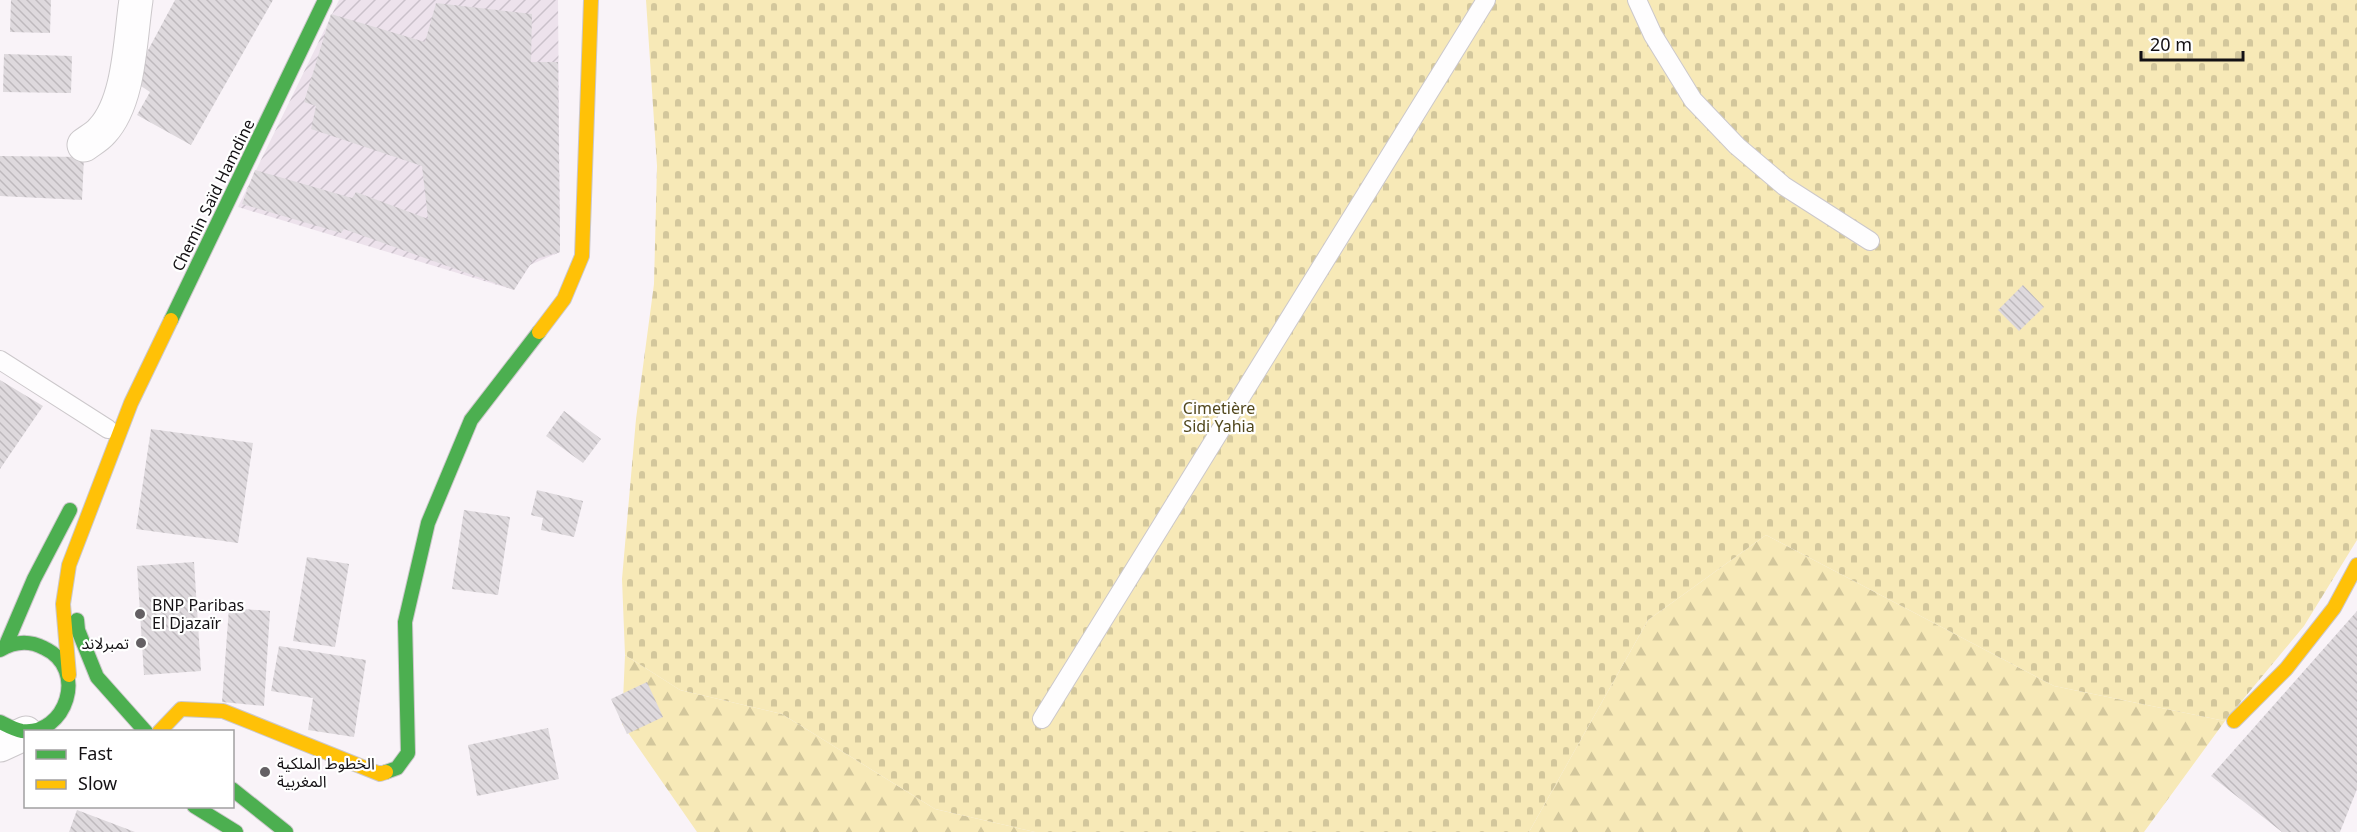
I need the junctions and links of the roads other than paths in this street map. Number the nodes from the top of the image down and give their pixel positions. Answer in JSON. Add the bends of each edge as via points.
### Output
{"nodes":[{"id":1,"x":136,"y":0,"type":"edge"},
{"id":2,"x":325,"y":0,"type":"edge"},
{"id":3,"x":591,"y":0,"type":"edge"},
{"id":4,"x":1486,"y":0,"type":"edge"},
{"id":5,"x":1637,"y":0,"type":"edge"},
{"id":6,"x":84,"y":146,"type":"dead end"},
{"id":7,"x":1870,"y":241,"type":"dead end"},
{"id":8,"x":0,"y":360,"type":"edge"},
{"id":9,"x":131,"y":403,"type":"junction"},
{"id":10,"x":108,"y":429,"type":"junction"},
{"id":11,"x":94,"y":459,"type":"dead end"},
{"id":12,"x":75,"y":500,"type":"dead end"},
{"id":13,"x":69,"y":565,"type":"junction"},
{"id":14,"x":2357,"y":565,"type":"edge"},
{"id":15,"x":2,"y":648,"type":"edge"},
{"id":16,"x":69,"y":675,"type":"junction"},
{"id":17,"x":110,"y":714,"type":"dead end"},
{"id":18,"x":1042,"y":719,"type":"dead end"},
{"id":19,"x":2234,"y":721,"type":"dead end"},
{"id":20,"x":17,"y":729,"type":"edge"},
{"id":21,"x":33,"y":730,"type":"edge"},
{"id":22,"x":137,"y":730,"type":"edge"},
{"id":23,"x":144,"y":730,"type":"edge"},
{"id":24,"x":161,"y":730,"type":"edge"},
{"id":25,"x":234,"y":791,"type":"edge"},
{"id":26,"x":196,"y":808,"type":"edge"},
{"id":27,"x":236,"y":832,"type":"edge"},
{"id":28,"x":286,"y":832,"type":"edge"}],
"edges":[{"from":1,"to":6,"type":"street","via":[[122,94],[102,131]]},
{"from":2,"to":9,"type":"main road","name":"Chemin Saïd Hamdine"},
{"from":3,"to":24,"type":"main road","via":[[582,256],[564,299],[471,420],[428,523],[405,622],[408,753],[397,768],[380,774],[223,711],[181,709]]},
{"from":4,"to":18,"type":"lane"},
{"from":5,"to":7,"type":"lane","via":[[1653,35],[1693,100],[1737,146],[1784,186]]},
{"from":8,"to":10,"type":"lane"},
{"from":9,"to":10,"type":"main road"},
{"from":9,"to":13,"type":"main road"},
{"from":10,"to":11,"type":"main road"},
{"from":12,"to":15,"type":"main road"},
{"from":13,"to":16,"type":"main road","via":[[63,604]]},
{"from":13,"to":23,"type":"main road","via":[[78,630],[97,677]]},
{"from":14,"to":19,"type":"main road","via":[[2334,608],[2286,669]]},
{"from":15,"to":16,"type":"main road","via":[[14,643],[44,645],[63,661]]},
{"from":16,"to":20,"type":"main road","via":[[75,694],[62,712]]},
{"from":17,"to":22,"type":"main road"},
{"from":20,"to":21,"type":"main road"},
{"from":25,"to":28,"type":"main road"},
{"from":26,"to":27,"type":"main road"}]}
